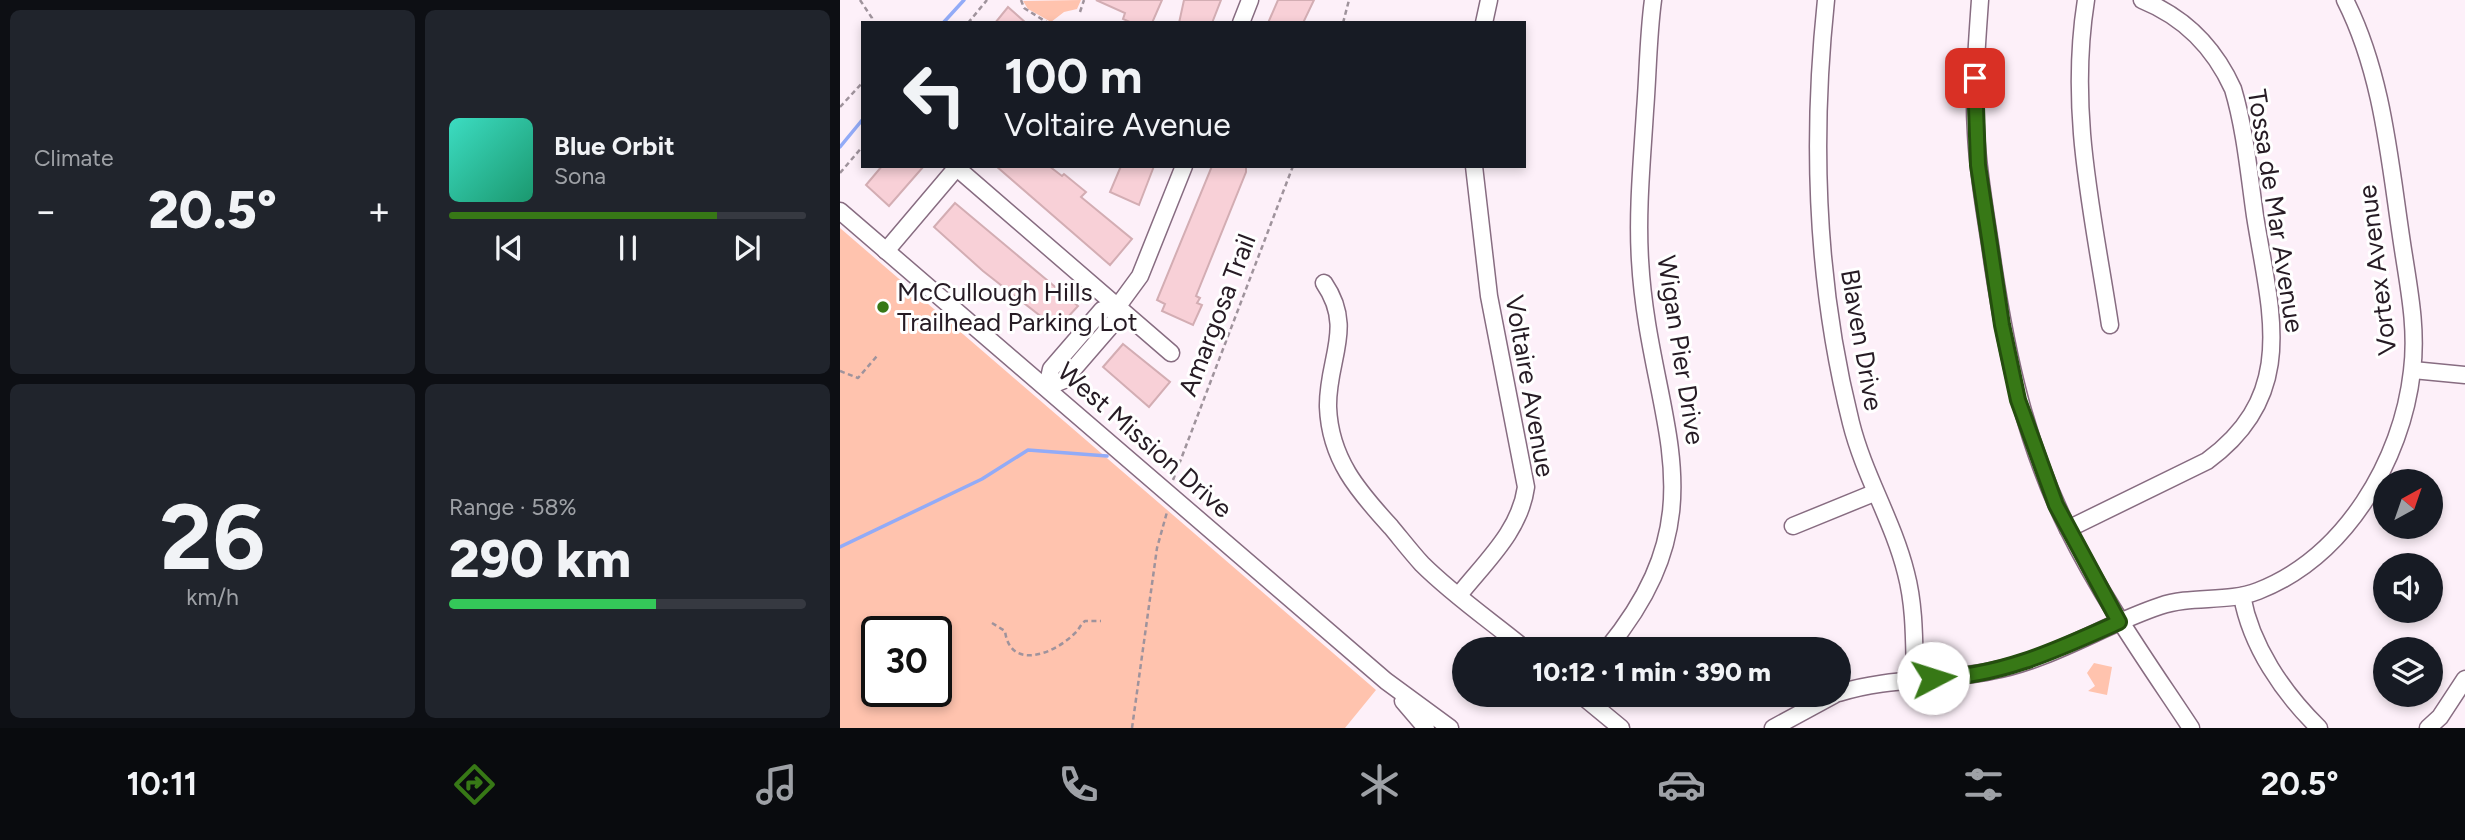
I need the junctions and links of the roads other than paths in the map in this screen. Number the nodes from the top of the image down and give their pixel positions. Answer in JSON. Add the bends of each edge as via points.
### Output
{"nodes":[{"id":1,"x":1250,"y":0,"type":"edge"},
{"id":2,"x":1489,"y":0,"type":"edge"},
{"id":3,"x":1653,"y":0,"type":"edge"},
{"id":4,"x":1826,"y":0,"type":"edge"},
{"id":5,"x":1980,"y":0,"type":"edge"},
{"id":6,"x":2086,"y":0,"type":"edge"},
{"id":7,"x":2141,"y":0,"type":"edge"},
{"id":8,"x":2345,"y":0,"type":"edge"},
{"id":9,"x":1242,"y":21,"type":"edge"},
{"id":10,"x":1484,"y":21,"type":"edge"},
{"id":11,"x":957,"y":168,"type":"edge"},
{"id":12,"x":959,"y":168,"type":"edge"},
{"id":13,"x":1183,"y":168,"type":"edge"},
{"id":14,"x":1474,"y":168,"type":"edge"},
{"id":15,"x":840,"y":211,"type":"edge"},
{"id":16,"x":886,"y":251,"type":"junction"},
{"id":17,"x":1324,"y":283,"type":"dead end"},
{"id":18,"x":1118,"y":306,"type":"junction"},
{"id":19,"x":2110,"y":325,"type":"dead end"},
{"id":20,"x":1171,"y":353,"type":"dead end"},
{"id":21,"x":2413,"y":370,"type":"junction"},
{"id":22,"x":2465,"y":375,"type":"edge"},
{"id":23,"x":1047,"y":387,"type":"junction"},
{"id":24,"x":1874,"y":492,"type":"junction"},
{"id":25,"x":1793,"y":526,"type":"dead end"},
{"id":26,"x":2068,"y":529,"type":"junction"},
{"id":27,"x":1459,"y":595,"type":"junction"},
{"id":28,"x":2242,"y":596,"type":"junction"},
{"id":29,"x":2119,"y":622,"type":"junction"},
{"id":30,"x":1510,"y":637,"type":"edge"},
{"id":31,"x":1616,"y":637,"type":"edge"},
{"id":32,"x":1915,"y":679,"type":"junction"},
{"id":33,"x":2465,"y":679,"type":"edge"},
{"id":34,"x":1386,"y":681,"type":"junction"},
{"id":35,"x":1851,"y":689,"type":"edge"},
{"id":36,"x":1596,"y":707,"type":"edge"},
{"id":37,"x":1812,"y":707,"type":"edge"},
{"id":38,"x":1426,"y":728,"type":"edge"},
{"id":39,"x":1450,"y":728,"type":"edge"},
{"id":40,"x":1621,"y":728,"type":"edge"},
{"id":41,"x":1773,"y":728,"type":"edge"},
{"id":42,"x":2192,"y":728,"type":"edge"},
{"id":43,"x":2319,"y":728,"type":"edge"},
{"id":44,"x":2428,"y":728,"type":"edge"}],
"edges":[{"from":1,"to":9,"type":"street"},
{"from":2,"to":10,"type":"street"},
{"from":3,"to":31,"type":"street","name":"Wigan Pier Drive","via":[[1640,183],[1640,259],[1648,336],[1673,461],[1674,498],[1666,549],[1653,582]]},
{"from":4,"to":24,"type":"street","name":"Blaven Drive","via":[[1816,156],[1820,232],[1846,399]]},
{"from":5,"to":26,"type":"street","via":[[1976,133],[2002,325],[2028,434]]},
{"from":6,"to":19,"type":"street","via":[[2078,80],[2079,126]]},
{"from":7,"to":26,"type":"street","name":"Tossa de Mar Avenue","via":[[2168,12],[2194,32],[2218,59],[2233,89],[2272,318],[2273,360],[2255,412],[2220,452]]},
{"from":8,"to":21,"type":"street","name":"Vortex Avenue","via":[[2363,36],[2377,85],[2413,320]]},
{"from":11,"to":16,"type":"street"},
{"from":12,"to":18,"type":"street"},
{"from":13,"to":18,"type":"street","via":[[1140,276]]},
{"from":14,"to":27,"type":"street","name":"Voltaire Avenue","via":[[1489,296],[1525,487],[1520,516],[1512,530]]},
{"from":15,"to":16,"type":"street","name":"West Mission Drive"},
{"from":16,"to":23,"type":"street","name":"West Mission Drive"},
{"from":17,"to":27,"type":"street","via":[[1339,309],[1328,409],[1337,455],[1358,493],[1424,566]]},
{"from":18,"to":20,"type":"street"},
{"from":18,"to":23,"type":"street","via":[[1115,321],[1064,380]]},
{"from":21,"to":22,"type":"street"},
{"from":21,"to":28,"type":"street","name":"Vortex Avenue","via":[[2396,438],[2365,500],[2306,562],[2274,584]]},
{"from":23,"to":34,"type":"street","name":"West Mission Drive"},
{"from":24,"to":25,"type":"street"},
{"from":24,"to":32,"type":"street","name":"Blaven Drive","via":[[1909,586]]},
{"from":26,"to":29,"type":"street"},
{"from":27,"to":30,"type":"street"},
{"from":28,"to":29,"type":"street","name":"Vortex Avenue","via":[[2165,604]]},
{"from":28,"to":43,"type":"street","via":[[2254,641]]},
{"from":29,"to":32,"type":"street","name":"Vortex Avenue","via":[[2018,665]]},
{"from":29,"to":42,"type":"street"},
{"from":32,"to":35,"type":"street","name":"Vortex Avenue"},
{"from":33,"to":44,"type":"street"},
{"from":34,"to":38,"type":"street","name":"West Mission Drive"},
{"from":34,"to":39,"type":"street","name":"West Mission Drive"},
{"from":36,"to":40,"type":"street"},
{"from":37,"to":41,"type":"street"}]}
